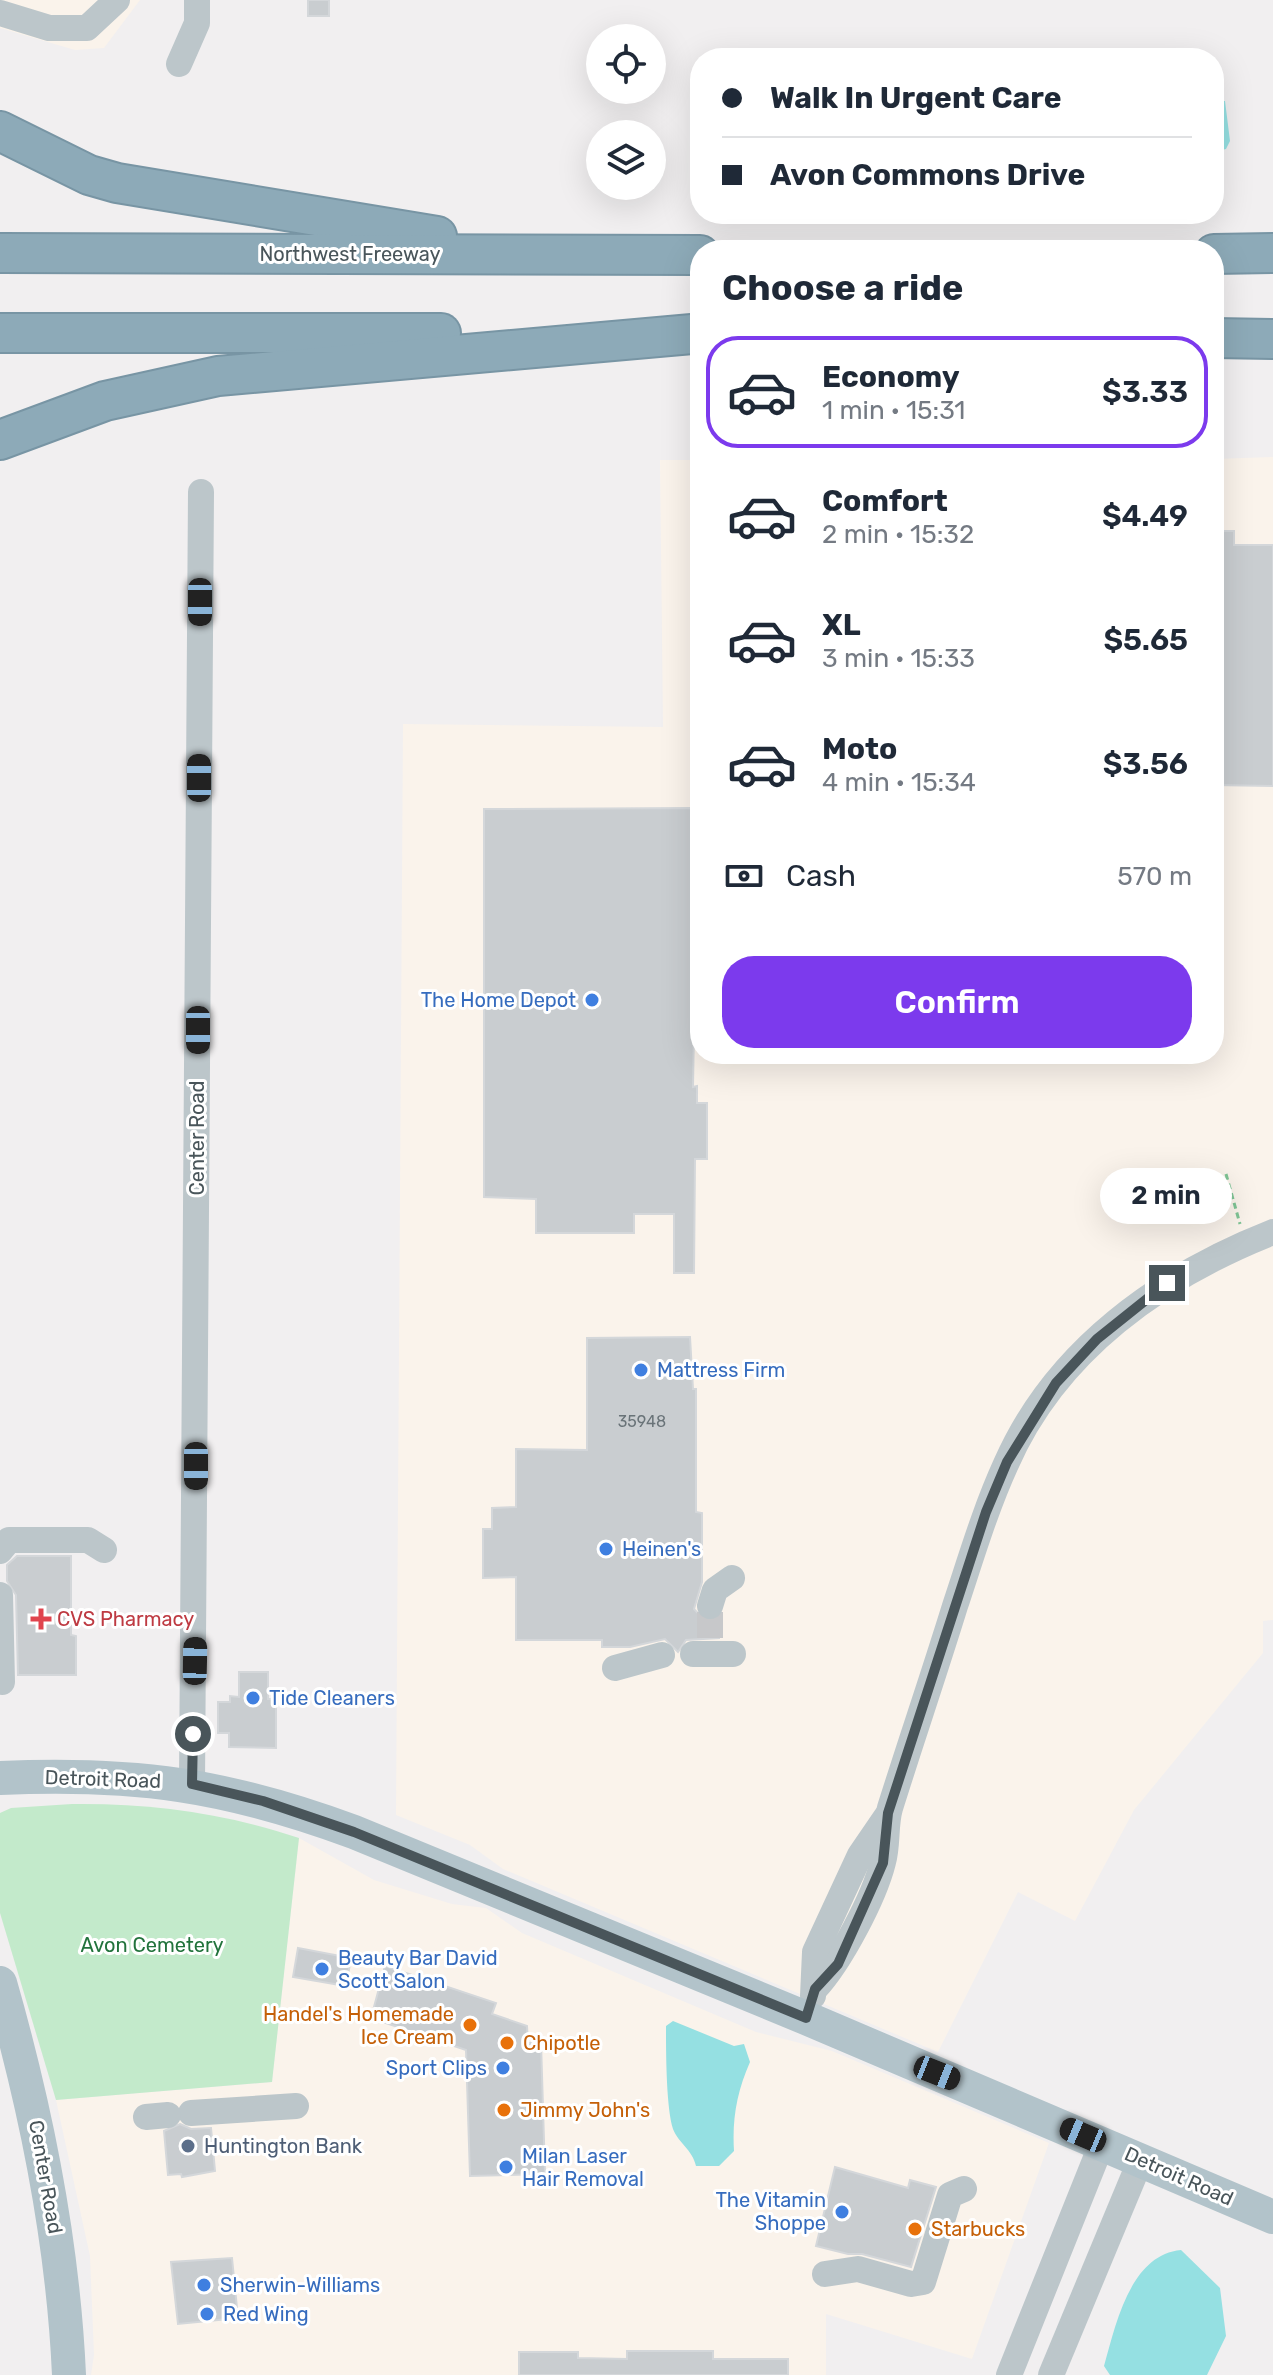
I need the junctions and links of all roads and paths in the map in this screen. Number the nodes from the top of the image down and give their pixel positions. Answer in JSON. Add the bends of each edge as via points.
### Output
{"nodes":[{"id":1,"x":117,"y":0,"type":"edge"},
{"id":2,"x":197,"y":0,"type":"edge"},
{"id":3,"x":0,"y":13,"type":"edge"},
{"id":4,"x":179,"y":64,"type":"dead end"},
{"id":5,"x":0,"y":131,"type":"edge"},
{"id":6,"x":0,"y":253,"type":"edge"},
{"id":7,"x":1273,"y":253,"type":"edge"},
{"id":8,"x":539,"y":254,"type":"junction"},
{"id":9,"x":1224,"y":254,"type":"edge"},
{"id":10,"x":690,"y":255,"type":"edge"},
{"id":11,"x":0,"y":333,"type":"edge"},
{"id":12,"x":690,"y":334,"type":"edge"},
{"id":13,"x":690,"y":335,"type":"edge"},
{"id":14,"x":1224,"y":338,"type":"edge"},
{"id":15,"x":1273,"y":339,"type":"edge"},
{"id":16,"x":0,"y":440,"type":"edge"},
{"id":17,"x":201,"y":492,"type":"dead end"},
{"id":18,"x":1226,"y":1174,"type":"dead end"},
{"id":19,"x":1273,"y":1232,"type":"edge"},
{"id":20,"x":1247,"y":1242,"type":"junction"},
{"id":21,"x":104,"y":1550,"type":"dead end"},
{"id":22,"x":0,"y":1551,"type":"edge"},
{"id":23,"x":732,"y":1578,"type":"dead end"},
{"id":24,"x":0,"y":1595,"type":"edge"},
{"id":25,"x":710,"y":1606,"type":"tunnel mouth"},
{"id":26,"x":662,"y":1655,"type":"dead end"},
{"id":27,"x":615,"y":1668,"type":"dead end"},
{"id":28,"x":2,"y":1682,"type":"edge"},
{"id":29,"x":0,"y":1778,"type":"edge"},
{"id":30,"x":192,"y":1784,"type":"junction"},
{"id":31,"x":0,"y":1983,"type":"edge"},
{"id":32,"x":811,"y":2004,"type":"junction"},
{"id":33,"x":296,"y":2106,"type":"dead end"},
{"id":34,"x":169,"y":2115,"type":"dead end"},
{"id":35,"x":1102,"y":2143,"type":"junction"},
{"id":36,"x":1141,"y":2159,"type":"junction"},
{"id":37,"x":964,"y":2189,"type":"dead end"},
{"id":38,"x":1273,"y":2217,"type":"edge"},
{"id":39,"x":825,"y":2274,"type":"dead end"},
{"id":40,"x":69,"y":2375,"type":"edge"},
{"id":41,"x":1009,"y":2375,"type":"edge"},
{"id":42,"x":1051,"y":2375,"type":"edge"}],
"edges":[{"from":1,"to":3,"type":"street","via":[[87,28],[49,28]]},
{"from":2,"to":4,"type":"street","via":[[197,23]]},
{"from":5,"to":8,"type":"highway","via":[[117,183]]},
{"from":6,"to":8,"type":"highway","name":"Northwest Freeway"},
{"from":7,"to":9,"type":"highway"},
{"from":8,"to":10,"type":"highway","name":"Northwest Freeway"},
{"from":11,"to":12,"type":"highway"},
{"from":13,"to":16,"type":"highway","via":[[218,376],[105,401]]},
{"from":14,"to":15,"type":"highway"},
{"from":17,"to":30,"type":"street","name":"Center Road"},
{"from":18,"to":20,"type":"path"},
{"from":19,"to":20,"type":"street"},
{"from":20,"to":32,"type":"street","via":[[1204,1261],[1134,1306],[1056,1383],[1028,1423],[986,1512],[888,1813],[883,1863],[838,1964]]},
{"from":21,"to":22,"type":"street","via":[[88,1540],[9,1540]]},
{"from":23,"to":25,"type":"street","via":[[715,1590]]},
{"from":24,"to":28,"type":"street"},
{"from":26,"to":27,"type":"street"},
{"from":29,"to":30,"type":"main road","name":"Detroit Road"},
{"from":30,"to":32,"type":"main road","name":"Detroit Road","via":[[354,1832]]},
{"from":31,"to":40,"type":"main road","name":"Center Road","via":[[30,2085],[56,2223]]},
{"from":32,"to":35,"type":"main road","name":"Detroit Road"},
{"from":33,"to":34,"type":"street"},
{"from":35,"to":36,"type":"main road","name":"Detroit Road"},
{"from":35,"to":41,"type":"street"},
{"from":36,"to":38,"type":"main road","name":"Detroit Road"},
{"from":36,"to":42,"type":"street"},
{"from":37,"to":39,"type":"street","via":[[950,2195],[923,2282],[911,2284],[858,2269]]}]}
